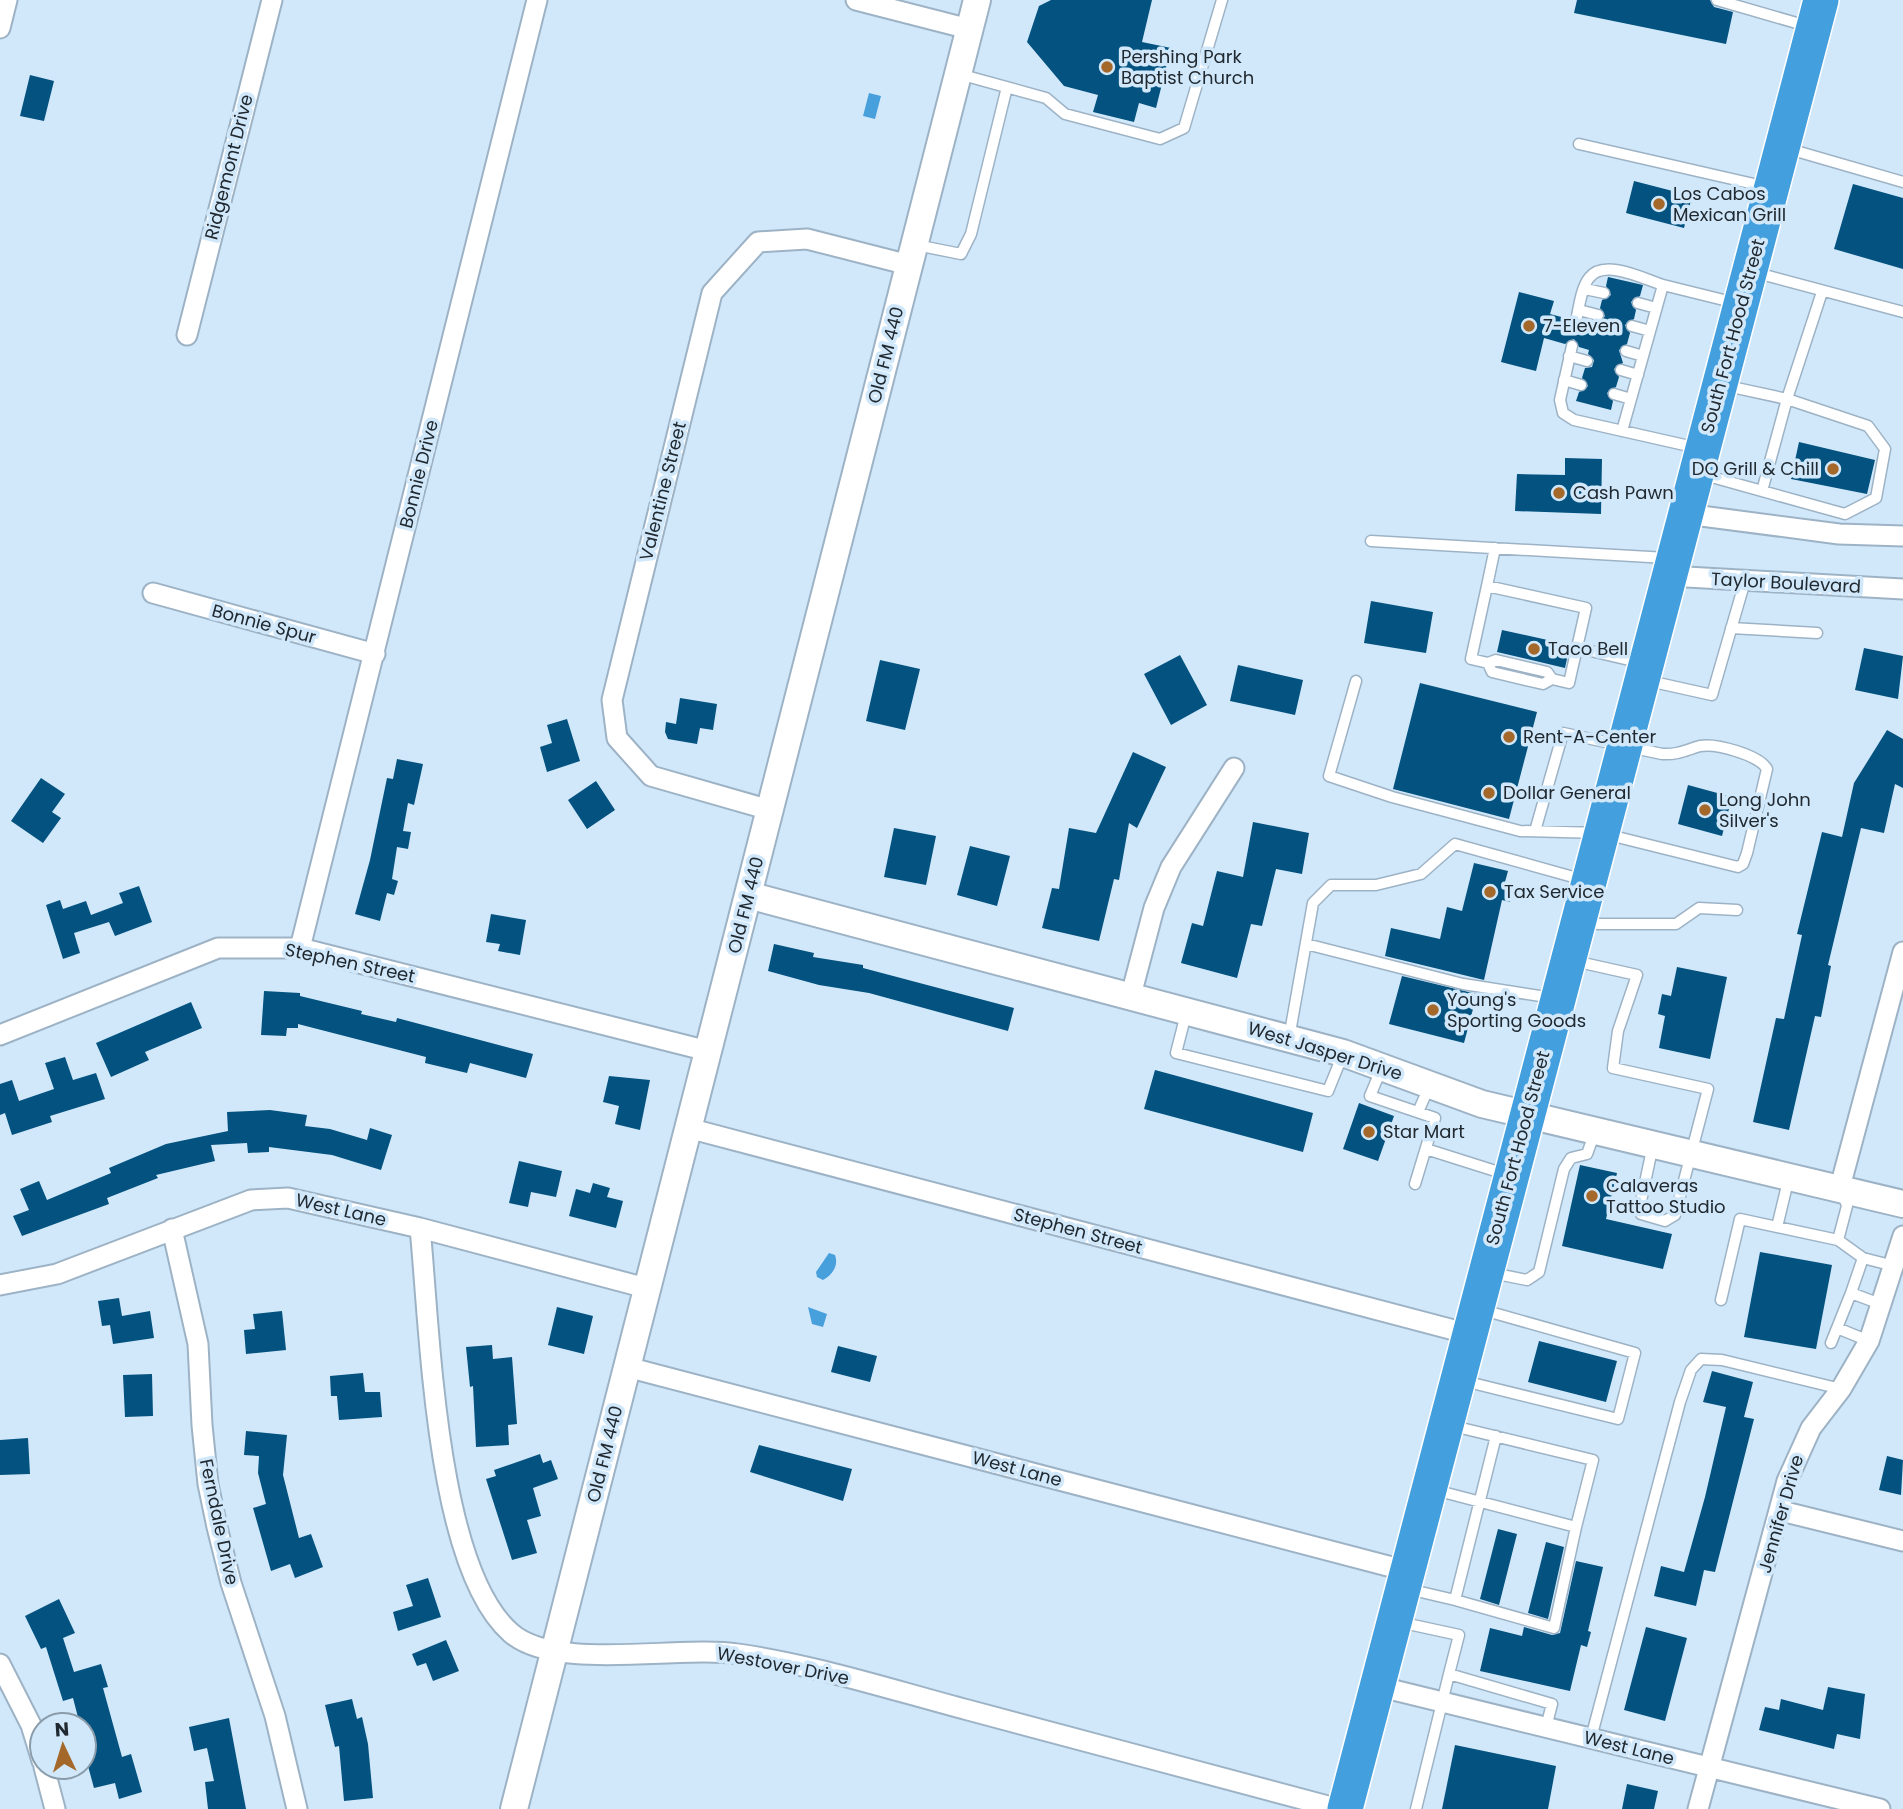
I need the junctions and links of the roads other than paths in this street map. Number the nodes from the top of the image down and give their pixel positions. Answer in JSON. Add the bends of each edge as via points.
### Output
{"nodes":[{"id":1,"x":7,"y":0,"type":"edge"},
{"id":2,"x":272,"y":0,"type":"edge"},
{"id":3,"x":537,"y":0,"type":"edge"},
{"id":4,"x":856,"y":0,"type":"edge"},
{"id":5,"x":977,"y":0,"type":"edge"},
{"id":6,"x":1222,"y":0,"type":"edge"},
{"id":7,"x":1717,"y":0,"type":"edge"},
{"id":8,"x":912,"y":7,"type":"edge"},
{"id":9,"x":1817,"y":14,"type":"edge"},
{"id":10,"x":0,"y":28,"type":"edge"},
{"id":11,"x":970,"y":29,"type":"junction"},
{"id":12,"x":958,"y":74,"type":"junction"},
{"id":13,"x":1007,"y":87,"type":"junction"},
{"id":14,"x":1579,"y":144,"type":"dead end"},
{"id":15,"x":1782,"y":147,"type":"junction"},
{"id":16,"x":1903,"y":182,"type":"edge"},
{"id":17,"x":1771,"y":188,"type":"junction"},
{"id":18,"x":912,"y":255,"type":"junction"},
{"id":19,"x":1749,"y":271,"type":"junction"},
{"id":20,"x":1663,"y":285,"type":"junction"},
{"id":21,"x":1585,"y":289,"type":"junction"},
{"id":22,"x":1822,"y":292,"type":"junction"},
{"id":23,"x":1604,"y":293,"type":"dead end"},
{"id":24,"x":1638,"y":303,"type":"dead end"},
{"id":25,"x":1741,"y":304,"type":"junction"},
{"id":26,"x":1656,"y":308,"type":"junction"},
{"id":27,"x":1903,"y":312,"type":"edge"},
{"id":28,"x":1598,"y":315,"type":"dead end"},
{"id":29,"x":1632,"y":326,"type":"dead end"},
{"id":30,"x":1650,"y":331,"type":"junction"},
{"id":31,"x":187,"y":335,"type":"dead end"},
{"id":32,"x":1626,"y":351,"type":"dead end"},
{"id":33,"x":1643,"y":356,"type":"junction"},
{"id":34,"x":1587,"y":361,"type":"dead end"},
{"id":35,"x":1621,"y":370,"type":"dead end"},
{"id":36,"x":1638,"y":375,"type":"junction"},
{"id":37,"x":1564,"y":380,"type":"junction"},
{"id":38,"x":1581,"y":385,"type":"dead end"},
{"id":39,"x":1720,"y":385,"type":"junction"},
{"id":40,"x":1614,"y":394,"type":"dead end"},
{"id":41,"x":1631,"y":399,"type":"junction"},
{"id":42,"x":1787,"y":399,"type":"junction"},
{"id":43,"x":1622,"y":431,"type":"junction"},
{"id":44,"x":1700,"y":461,"type":"junction"},
{"id":45,"x":1762,"y":491,"type":"junction"},
{"id":46,"x":1686,"y":513,"type":"junction"},
{"id":47,"x":1903,"y":536,"type":"edge"},
{"id":48,"x":1371,"y":541,"type":"dead end"},
{"id":49,"x":1495,"y":548,"type":"junction"},
{"id":50,"x":1672,"y":567,"type":"junction"},
{"id":51,"x":1745,"y":580,"type":"junction"},
{"id":52,"x":1487,"y":586,"type":"junction"},
{"id":53,"x":1903,"y":589,"type":"edge"},
{"id":54,"x":153,"y":593,"type":"dead end"},
{"id":55,"x":1731,"y":628,"type":"junction"},
{"id":56,"x":1817,"y":634,"type":"dead end"},
{"id":57,"x":1578,"y":648,"type":"junction"},
{"id":58,"x":375,"y":654,"type":"junction"},
{"id":59,"x":1644,"y":672,"type":"junction"},
{"id":60,"x":1356,"y":681,"type":"dead end"},
{"id":61,"x":1625,"y":746,"type":"junction"},
{"id":62,"x":1234,"y":768,"type":"dead end"},
{"id":63,"x":770,"y":810,"type":"junction"},
{"id":64,"x":1535,"y":831,"type":"junction"},
{"id":65,"x":1601,"y":833,"type":"junction"},
{"id":66,"x":1588,"y":881,"type":"junction"},
{"id":67,"x":748,"y":895,"type":"junction"},
{"id":68,"x":1737,"y":910,"type":"dead end"},
{"id":69,"x":1577,"y":923,"type":"junction"},
{"id":70,"x":1306,"y":944,"type":"junction"},
{"id":71,"x":300,"y":948,"type":"junction"},
{"id":72,"x":1903,"y":951,"type":"edge"},
{"id":73,"x":1568,"y":959,"type":"junction"},
{"id":74,"x":1131,"y":995,"type":"junction"},
{"id":75,"x":1558,"y":998,"type":"junction"},
{"id":76,"x":1187,"y":1011,"type":"junction"},
{"id":77,"x":0,"y":1035,"type":"edge"},
{"id":78,"x":1289,"y":1038,"type":"junction"},
{"id":79,"x":708,"y":1051,"type":"junction"},
{"id":80,"x":1343,"y":1053,"type":"junction"},
{"id":81,"x":1382,"y":1066,"type":"junction"},
{"id":82,"x":1430,"y":1085,"type":"junction"},
{"id":83,"x":1418,"y":1112,"type":"junction"},
{"id":84,"x":1527,"y":1115,"type":"junction"},
{"id":85,"x":688,"y":1128,"type":"junction"},
{"id":86,"x":1595,"y":1131,"type":"junction"},
{"id":87,"x":1653,"y":1145,"type":"junction"},
{"id":88,"x":1426,"y":1149,"type":"junction"},
{"id":89,"x":1692,"y":1154,"type":"junction"},
{"id":90,"x":1511,"y":1175,"type":"junction"},
{"id":91,"x":1789,"y":1176,"type":"junction"},
{"id":92,"x":1415,"y":1184,"type":"dead end"},
{"id":93,"x":1840,"y":1187,"type":"junction"},
{"id":94,"x":1902,"y":1200,"type":"edge"},
{"id":95,"x":1777,"y":1227,"type":"junction"},
{"id":96,"x":421,"y":1228,"type":"junction"},
{"id":97,"x":172,"y":1229,"type":"junction"},
{"id":98,"x":1903,"y":1236,"type":"edge"},
{"id":99,"x":1838,"y":1240,"type":"junction"},
{"id":100,"x":1863,"y":1258,"type":"junction"},
{"id":101,"x":1894,"y":1266,"type":"junction"},
{"id":102,"x":1486,"y":1272,"type":"junction"},
{"id":103,"x":0,"y":1286,"type":"edge"},
{"id":104,"x":646,"y":1288,"type":"junction"},
{"id":105,"x":1851,"y":1293,"type":"junction"},
{"id":106,"x":1721,"y":1300,"type":"dead end"},
{"id":107,"x":1883,"y":1305,"type":"junction"},
{"id":108,"x":1473,"y":1321,"type":"junction"},
{"id":109,"x":1837,"y":1328,"type":"junction"},
{"id":110,"x":1869,"y":1341,"type":"junction"},
{"id":111,"x":1831,"y":1343,"type":"dead end"},
{"id":112,"x":627,"y":1367,"type":"junction"},
{"id":113,"x":1457,"y":1380,"type":"junction"},
{"id":114,"x":1841,"y":1389,"type":"junction"},
{"id":115,"x":1445,"y":1424,"type":"junction"},
{"id":116,"x":1496,"y":1436,"type":"junction"},
{"id":117,"x":1429,"y":1488,"type":"junction"},
{"id":118,"x":1480,"y":1502,"type":"junction"},
{"id":119,"x":1781,"y":1511,"type":"junction"},
{"id":120,"x":1576,"y":1527,"type":"junction"},
{"id":121,"x":1903,"y":1541,"type":"edge"},
{"id":122,"x":1405,"y":1579,"type":"junction"},
{"id":123,"x":1455,"y":1600,"type":"junction"},
{"id":124,"x":1394,"y":1621,"type":"junction"},
{"id":125,"x":555,"y":1651,"type":"junction"},
{"id":126,"x":0,"y":1664,"type":"edge"},
{"id":127,"x":1449,"y":1674,"type":"junction"},
{"id":128,"x":1377,"y":1686,"type":"junction"},
{"id":129,"x":1441,"y":1702,"type":"junction"},
{"id":130,"x":28,"y":1720,"type":"edge"},
{"id":131,"x":1546,"y":1727,"type":"junction"},
{"id":132,"x":1591,"y":1738,"type":"junction"},
{"id":133,"x":1708,"y":1767,"type":"junction"},
{"id":134,"x":48,"y":1781,"type":"edge"},
{"id":135,"x":55,"y":1809,"type":"edge"},
{"id":136,"x":297,"y":1809,"type":"edge"},
{"id":137,"x":514,"y":1809,"type":"edge"},
{"id":138,"x":1339,"y":1809,"type":"edge"},
{"id":139,"x":1345,"y":1809,"type":"edge"},
{"id":140,"x":1416,"y":1809,"type":"edge"},
{"id":141,"x":1698,"y":1809,"type":"edge"},
{"id":142,"x":1880,"y":1809,"type":"edge"}],
"edges":[{"from":1,"to":10,"type":"street"},
{"from":2,"to":31,"type":"street","name":"Ridgemont Drive"},
{"from":3,"to":58,"type":"street","name":"Bonnie Drive"},
{"from":4,"to":8,"type":"street"},
{"from":5,"to":11,"type":"street","name":"Old FM 440"},
{"from":6,"to":13,"type":"lane","via":[[1184,128],[1160,139],[1065,114],[1046,98]]},
{"from":7,"to":9,"type":"lane"},
{"from":8,"to":11,"type":"street"},
{"from":9,"to":15,"type":"highway","name":"South Fort Hood Street"},
{"from":11,"to":12,"type":"street","name":"Old FM 440"},
{"from":12,"to":13,"type":"lane"},
{"from":12,"to":18,"type":"street","name":"Old FM 440"},
{"from":13,"to":18,"type":"lane","via":[[971,234],[961,254]]},
{"from":14,"to":17,"type":"lane"},
{"from":15,"to":16,"type":"lane"},
{"from":15,"to":17,"type":"highway","name":"South Fort Hood Street"},
{"from":17,"to":19,"type":"highway","name":"South Fort Hood Street"},
{"from":18,"to":63,"type":"street","name":"Old FM 440"},
{"from":18,"to":63,"type":"street","name":"Valentine Street","via":[[807,239],[758,242],[712,293],[612,700],[617,737],[651,776]]},
{"from":19,"to":22,"type":"lane"},
{"from":19,"to":25,"type":"highway","name":"South Fort Hood Street"},
{"from":20,"to":21,"type":"lane","via":[[1613,269],[1597,270],[1587,279]]},
{"from":20,"to":25,"type":"lane"},
{"from":20,"to":26,"type":"lane"},
{"from":21,"to":23,"type":"lane"},
{"from":21,"to":28,"type":"lane","via":[[1577,316]]},
{"from":22,"to":27,"type":"lane"},
{"from":22,"to":42,"type":"lane"},
{"from":24,"to":26,"type":"lane"},
{"from":25,"to":39,"type":"highway","name":"South Fort Hood Street"},
{"from":26,"to":30,"type":"lane"},
{"from":29,"to":30,"type":"lane"},
{"from":30,"to":33,"type":"lane"},
{"from":32,"to":33,"type":"lane"},
{"from":33,"to":36,"type":"lane"},
{"from":34,"to":37,"type":"lane","via":[[1571,351]]},
{"from":35,"to":36,"type":"lane"},
{"from":36,"to":41,"type":"lane"},
{"from":37,"to":38,"type":"lane"},
{"from":37,"to":43,"type":"lane","via":[[1563,413]]},
{"from":39,"to":42,"type":"lane"},
{"from":39,"to":44,"type":"highway","name":"South Fort Hood Street"},
{"from":40,"to":41,"type":"lane"},
{"from":41,"to":43,"type":"lane"},
{"from":42,"to":45,"type":"lane"},
{"from":42,"to":45,"type":"lane","via":[[1868,426],[1885,449],[1876,498],[1845,514]]},
{"from":43,"to":44,"type":"lane"},
{"from":44,"to":45,"type":"lane"},
{"from":44,"to":46,"type":"highway","name":"South Fort Hood Street"},
{"from":46,"to":47,"type":"street","via":[[1839,534]]},
{"from":46,"to":50,"type":"highway","name":"South Fort Hood Street"},
{"from":48,"to":49,"type":"lane"},
{"from":49,"to":50,"type":"lane"},
{"from":49,"to":52,"type":"lane"},
{"from":50,"to":51,"type":"street","name":"Taylor Boulevard"},
{"from":50,"to":59,"type":"highway","name":"South Fort Hood Street"},
{"from":51,"to":53,"type":"street","name":"Taylor Boulevard"},
{"from":51,"to":55,"type":"lane"},
{"from":52,"to":57,"type":"lane","via":[[1586,608]]},
{"from":52,"to":57,"type":"lane","via":[[1471,659],[1547,672],[1552,679],[1569,683]]},
{"from":54,"to":58,"type":"street","name":"Bonnie Spur"},
{"from":55,"to":56,"type":"lane"},
{"from":55,"to":59,"type":"lane","via":[[1712,695]]},
{"from":57,"to":59,"type":"lane"},
{"from":58,"to":71,"type":"street","name":"Bonnie Drive"},
{"from":59,"to":61,"type":"highway","name":"South Fort Hood Street"},
{"from":60,"to":64,"type":"lane","via":[[1329,776],[1392,797]]},
{"from":61,"to":64,"type":"lane","via":[[1563,733]]},
{"from":61,"to":65,"type":"highway","name":"South Fort Hood Street"},
{"from":61,"to":65,"type":"lane","via":[[1678,755],[1712,746],[1759,759],[1767,769],[1747,853],[1738,867]]},
{"from":62,"to":74,"type":"street","via":[[1171,867],[1154,908]]},
{"from":63,"to":67,"type":"street","name":"Old FM 440"},
{"from":64,"to":65,"type":"lane"},
{"from":65,"to":66,"type":"highway","name":"South Fort Hood Street"},
{"from":66,"to":69,"type":"highway","name":"South Fort Hood Street"},
{"from":66,"to":70,"type":"lane","via":[[1455,844],[1421,874],[1376,885],[1331,885],[1313,903]]},
{"from":67,"to":74,"type":"street","name":"West Jasper Drive"},
{"from":67,"to":79,"type":"street","name":"Old FM 440"},
{"from":68,"to":69,"type":"lane","via":[[1699,908],[1675,924]]},
{"from":69,"to":73,"type":"highway","name":"South Fort Hood Street"},
{"from":70,"to":75,"type":"lane","via":[[1463,984]]},
{"from":70,"to":78,"type":"lane"},
{"from":71,"to":77,"type":"street","name":"Stephen Street","via":[[218,948]]},
{"from":71,"to":79,"type":"street","name":"Stephen Street"},
{"from":72,"to":93,"type":"street"},
{"from":73,"to":75,"type":"highway","name":"South Fort Hood Street"},
{"from":73,"to":89,"type":"lane","via":[[1637,975],[1618,1031],[1613,1068],[1708,1088]]},
{"from":74,"to":76,"type":"street","name":"West Jasper Drive"},
{"from":75,"to":84,"type":"highway","name":"South Fort Hood Street"},
{"from":76,"to":78,"type":"street","name":"West Jasper Drive"},
{"from":76,"to":80,"type":"lane","via":[[1176,1053],[1328,1091]]},
{"from":78,"to":80,"type":"street","name":"West Jasper Drive"},
{"from":79,"to":85,"type":"street","name":"Old FM 440"},
{"from":80,"to":81,"type":"street","name":"West Jasper Drive"},
{"from":81,"to":82,"type":"street","name":"West Jasper Drive"},
{"from":81,"to":83,"type":"lane","via":[[1370,1096]]},
{"from":82,"to":83,"type":"lane"},
{"from":82,"to":84,"type":"street","name":"West Jasper Drive"},
{"from":83,"to":88,"type":"lane","via":[[1435,1118]]},
{"from":84,"to":86,"type":"street","name":"West Jasper Drive"},
{"from":84,"to":90,"type":"highway","name":"South Fort Hood Street"},
{"from":85,"to":104,"type":"street","name":"Old FM 440"},
{"from":85,"to":108,"type":"street","name":"Stephen Street"},
{"from":86,"to":87,"type":"street","name":"West Jasper Drive"},
{"from":86,"to":102,"type":"lane","via":[[1587,1154],[1572,1158],[1564,1169],[1539,1272],[1527,1280]]},
{"from":87,"to":89,"type":"street","name":"West Jasper Drive"},
{"from":87,"to":89,"type":"lane","via":[[1641,1214],[1665,1221],[1675,1215]]},
{"from":88,"to":90,"type":"lane"},
{"from":88,"to":92,"type":"lane"},
{"from":89,"to":91,"type":"street","name":"West Jasper Drive"},
{"from":90,"to":102,"type":"highway","name":"South Fort Hood Street"},
{"from":91,"to":93,"type":"street","name":"West Jasper Drive"},
{"from":91,"to":95,"type":"lane"},
{"from":93,"to":94,"type":"street","name":"West Jasper Drive"},
{"from":93,"to":99,"type":"lane","via":[[1847,1206]]},
{"from":95,"to":99,"type":"lane"},
{"from":95,"to":106,"type":"lane","via":[[1740,1219]]},
{"from":96,"to":97,"type":"street","name":"West Lane","via":[[288,1198],[251,1200]]},
{"from":96,"to":104,"type":"street","name":"West Lane"},
{"from":96,"to":125,"type":"street","name":"Westover Drive","via":[[439,1436],[468,1562],[488,1606],[512,1634]]},
{"from":97,"to":103,"type":"street","name":"West Lane","via":[[57,1274]]},
{"from":97,"to":136,"type":"street","name":"Ferndale Drive","via":[[198,1344],[208,1485],[217,1527],[230,1583],[275,1716]]},
{"from":98,"to":101,"type":"street","name":"Jennifer Drive"},
{"from":99,"to":100,"type":"lane"},
{"from":100,"to":101,"type":"lane"},
{"from":100,"to":105,"type":"lane"},
{"from":101,"to":107,"type":"street","name":"Jennifer Drive"},
{"from":102,"to":108,"type":"highway","name":"South Fort Hood Street"},
{"from":104,"to":112,"type":"street","name":"Old FM 440"},
{"from":105,"to":107,"type":"lane"},
{"from":105,"to":109,"type":"lane"},
{"from":107,"to":110,"type":"street","name":"Jennifer Drive"},
{"from":108,"to":113,"type":"highway","name":"South Fort Hood Street"},
{"from":108,"to":113,"type":"lane","via":[[1635,1353],[1618,1419]]},
{"from":109,"to":110,"type":"lane"},
{"from":109,"to":111,"type":"lane"},
{"from":110,"to":114,"type":"street","name":"Jennifer Drive"},
{"from":112,"to":122,"type":"street","name":"West Lane"},
{"from":112,"to":125,"type":"street","name":"Old FM 440"},
{"from":113,"to":115,"type":"highway","name":"South Fort Hood Street"},
{"from":114,"to":119,"type":"street","name":"Jennifer Drive","via":[[1823,1408],[1798,1451]]},
{"from":114,"to":132,"type":"lane","via":[[1722,1360],[1701,1359],[1691,1370]]},
{"from":115,"to":116,"type":"lane"},
{"from":115,"to":117,"type":"highway","name":"South Fort Hood Street"},
{"from":116,"to":118,"type":"lane"},
{"from":116,"to":120,"type":"lane","via":[[1593,1460]]},
{"from":117,"to":118,"type":"lane"},
{"from":117,"to":122,"type":"highway","name":"South Fort Hood Street"},
{"from":118,"to":120,"type":"lane"},
{"from":118,"to":123,"type":"lane"},
{"from":119,"to":121,"type":"street"},
{"from":119,"to":133,"type":"street","name":"Jennifer Drive"},
{"from":120,"to":123,"type":"lane","via":[[1554,1628]]},
{"from":122,"to":123,"type":"lane"},
{"from":122,"to":124,"type":"highway","name":"South Fort Hood Street"},
{"from":124,"to":127,"type":"lane","via":[[1459,1635]]},
{"from":124,"to":128,"type":"highway","name":"South Fort Hood Street"},
{"from":125,"to":137,"type":"street","name":"Old FM 440"},
{"from":125,"to":138,"type":"street","name":"Westover Drive","via":[[738,1654],[834,1675]]},
{"from":126,"to":130,"type":"street"},
{"from":127,"to":129,"type":"lane"},
{"from":127,"to":131,"type":"lane","via":[[1552,1704]]},
{"from":128,"to":129,"type":"street","name":"West Lane"},
{"from":128,"to":139,"type":"highway","name":"South Fort Hood Street"},
{"from":129,"to":131,"type":"street","name":"West Lane"},
{"from":129,"to":140,"type":"lane"},
{"from":131,"to":132,"type":"street","name":"West Lane"},
{"from":132,"to":133,"type":"street","name":"West Lane"},
{"from":133,"to":141,"type":"street","name":"Jennifer Drive"},
{"from":133,"to":142,"type":"street","name":"West Lane"},
{"from":134,"to":135,"type":"street"}]}
